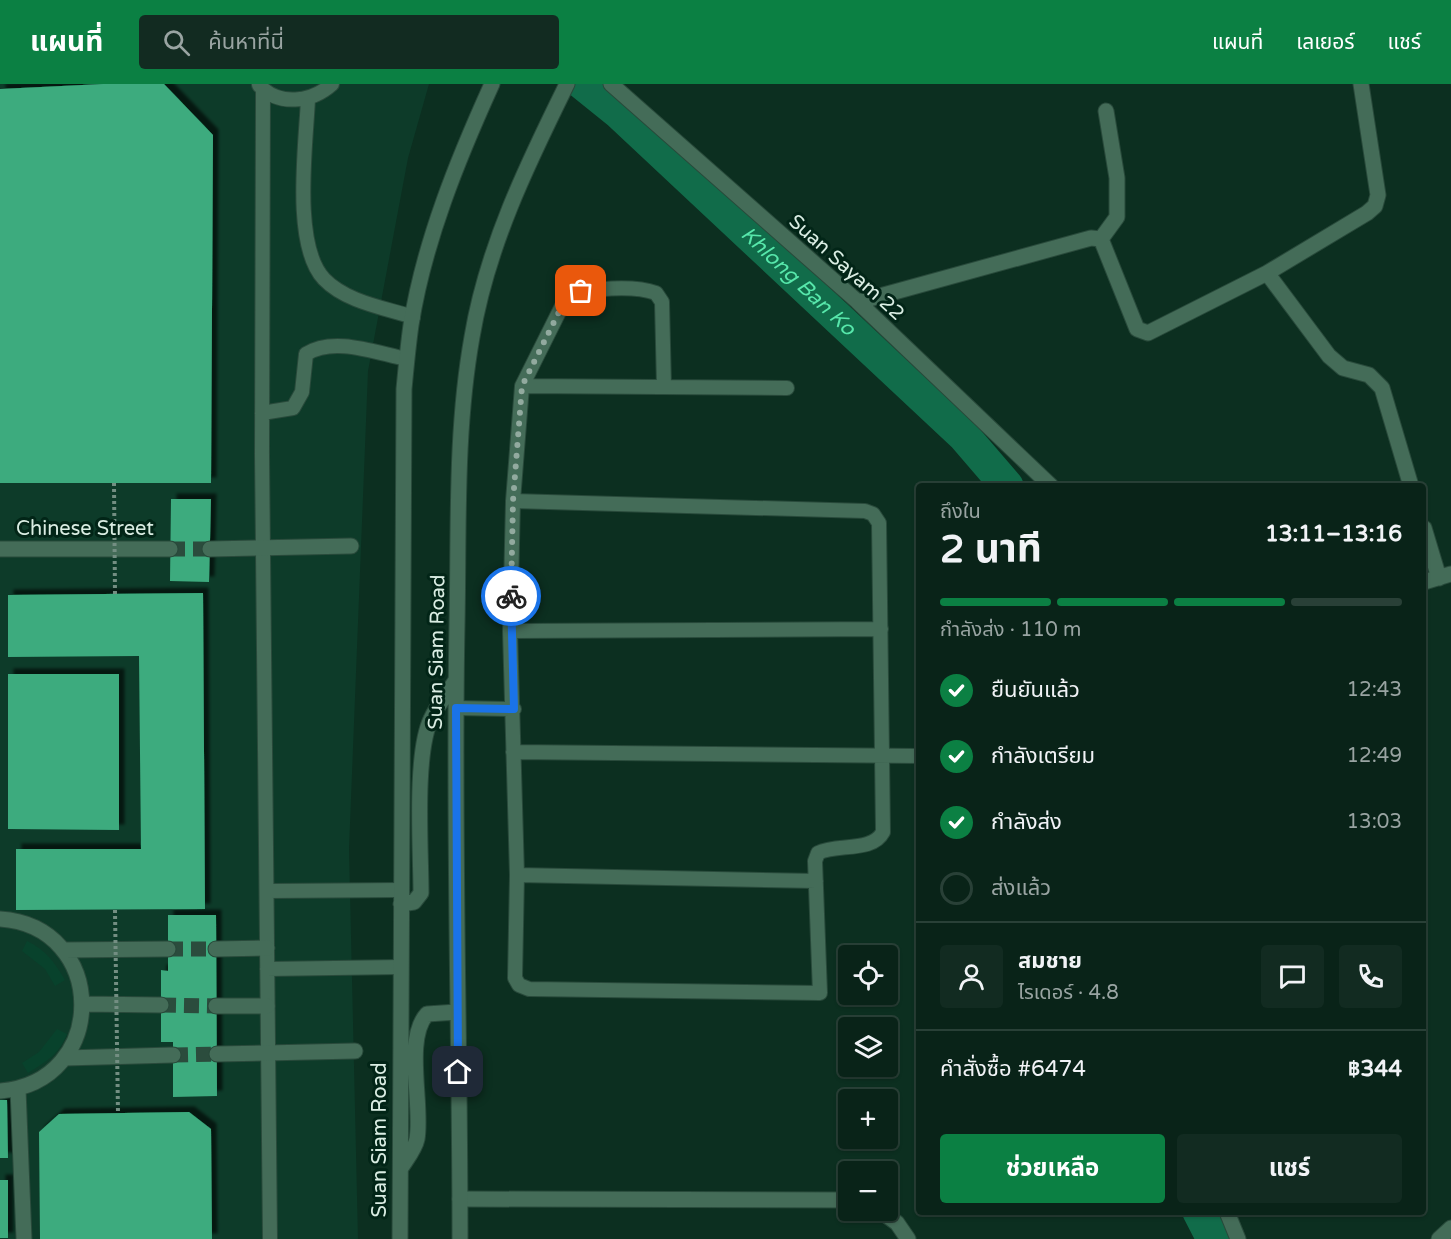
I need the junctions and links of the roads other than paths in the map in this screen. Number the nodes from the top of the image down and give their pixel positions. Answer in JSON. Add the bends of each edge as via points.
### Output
{"nodes":[{"id":1,"x":332,"y":84,"type":"edge"},
{"id":2,"x":492,"y":84,"type":"edge"},
{"id":3,"x":567,"y":84,"type":"edge"},
{"id":4,"x":611,"y":84,"type":"edge"},
{"id":5,"x":1361,"y":84,"type":"edge"},
{"id":6,"x":260,"y":87,"type":"edge"},
{"id":7,"x":308,"y":99,"type":"junction"},
{"id":8,"x":1106,"y":111,"type":"dead end"},
{"id":9,"x":1101,"y":239,"type":"junction"},
{"id":10,"x":1267,"y":273,"type":"junction"},
{"id":11,"x":858,"y":302,"type":"junction"},
{"id":12,"x":413,"y":317,"type":"junction"},
{"id":13,"x":407,"y":359,"type":"junction"},
{"id":14,"x":522,"y":386,"type":"junction"},
{"id":15,"x":664,"y":387,"type":"junction"},
{"id":16,"x":787,"y":388,"type":"dead end"},
{"id":17,"x":262,"y":413,"type":"junction"},
{"id":18,"x":1048,"y":483,"type":"edge"},
{"id":19,"x":1410,"y":483,"type":"edge"},
{"id":20,"x":513,"y":501,"type":"junction"},
{"id":21,"x":1426,"y":535,"type":"edge"},
{"id":22,"x":351,"y":546,"type":"dead end"},
{"id":23,"x":0,"y":549,"type":"edge"},
{"id":24,"x":170,"y":549,"type":"tunnel mouth"},
{"id":25,"x":210,"y":549,"type":"tunnel mouth"},
{"id":26,"x":263,"y":549,"type":"junction"},
{"id":27,"x":1438,"y":578,"type":"edge"},
{"id":28,"x":881,"y":629,"type":"junction"},
{"id":29,"x":510,"y":631,"type":"junction"},
{"id":30,"x":456,"y":680,"type":"junction"},
{"id":31,"x":456,"y":708,"type":"junction"},
{"id":32,"x":514,"y":709,"type":"junction"},
{"id":33,"x":513,"y":752,"type":"junction"},
{"id":34,"x":884,"y":756,"type":"junction"},
{"id":35,"x":916,"y":756,"type":"edge"},
{"id":36,"x":517,"y":875,"type":"junction"},
{"id":37,"x":816,"y":881,"type":"junction"},
{"id":38,"x":267,"y":891,"type":"junction"},
{"id":39,"x":401,"y":897,"type":"junction"},
{"id":40,"x":0,"y":919,"type":"edge"},
{"id":41,"x":267,"y":948,"type":"junction"},
{"id":42,"x":168,"y":949,"type":"tunnel mouth"},
{"id":43,"x":216,"y":949,"type":"tunnel mouth"},
{"id":44,"x":64,"y":950,"type":"junction"},
{"id":45,"x":401,"y":967,"type":"junction"},
{"id":46,"x":267,"y":969,"type":"junction"},
{"id":47,"x":83,"y":1004,"type":"junction"},
{"id":48,"x":161,"y":1005,"type":"tunnel mouth"},
{"id":49,"x":216,"y":1006,"type":"tunnel mouth"},
{"id":50,"x":267,"y":1006,"type":"junction"},
{"id":51,"x":457,"y":1012,"type":"junction"},
{"id":52,"x":355,"y":1051,"type":"dead end"},
{"id":53,"x":268,"y":1053,"type":"junction"},
{"id":54,"x":217,"y":1054,"type":"tunnel mouth"},
{"id":55,"x":173,"y":1055,"type":"tunnel mouth"},
{"id":56,"x":65,"y":1058,"type":"junction"},
{"id":57,"x":18,"y":1089,"type":"junction"},
{"id":58,"x":0,"y":1091,"type":"edge"},
{"id":59,"x":400,"y":1171,"type":"junction"},
{"id":60,"x":460,"y":1199,"type":"junction"},
{"id":61,"x":838,"y":1200,"type":"edge"},
{"id":62,"x":1228,"y":1215,"type":"edge"},
{"id":63,"x":894,"y":1221,"type":"edge"},
{"id":64,"x":1451,"y":1228,"type":"edge"},
{"id":65,"x":24,"y":1239,"type":"edge"},
{"id":66,"x":270,"y":1239,"type":"edge"},
{"id":67,"x":400,"y":1239,"type":"edge"},
{"id":68,"x":460,"y":1239,"type":"edge"},
{"id":69,"x":908,"y":1239,"type":"edge"},
{"id":70,"x":1239,"y":1239,"type":"edge"},
{"id":71,"x":1439,"y":1239,"type":"edge"}],
"edges":[{"from":1,"to":7,"type":"lane"},
{"from":2,"to":12,"type":"street","name":"Suan Siam Road","via":[[459,157],[431,242]]},
{"from":3,"to":30,"type":"street","name":"Suan Siam Road","via":[[492,253],[472,336],[460,424]]},
{"from":4,"to":11,"type":"street","name":"Suan Sayam 22"},
{"from":5,"to":10,"type":"street","via":[[1378,195],[1375,206]]},
{"from":6,"to":7,"type":"lane","via":[[277,97]]},
{"from":6,"to":17,"type":"lane"},
{"from":7,"to":12,"type":"lane","via":[[304,194],[308,250],[324,279],[350,297]]},
{"from":8,"to":9,"type":"street","via":[[1117,178],[1117,217]]},
{"from":9,"to":10,"type":"street","via":[[1140,332],[1148,333]]},
{"from":9,"to":11,"type":"street","via":[[1091,238]]},
{"from":10,"to":19,"type":"street","via":[[1329,356],[1343,368],[1369,375],[1382,388]]},
{"from":11,"to":18,"type":"street","name":"Suan Sayam 22"},
{"from":12,"to":13,"type":"street","name":"Suan Siam Road"},
{"from":13,"to":17,"type":"lane","via":[[349,347],[318,346],[306,354],[302,392],[293,408]]},
{"from":13,"to":39,"type":"street","name":"Suan Siam Road"},
{"from":14,"to":15,"type":"lane"},
{"from":14,"to":15,"type":"lane","via":[[567,296],[581,291],[646,289],[656,293],[662,302]]},
{"from":14,"to":20,"type":"lane"},
{"from":15,"to":16,"type":"lane"},
{"from":17,"to":26,"type":"lane"},
{"from":20,"to":28,"type":"lane","via":[[865,511],[879,523]]},
{"from":20,"to":29,"type":"lane"},
{"from":21,"to":27,"type":"street"},
{"from":22,"to":26,"type":"street"},
{"from":23,"to":24,"type":"street","name":"Chinese Street"},
{"from":25,"to":26,"type":"street"},
{"from":26,"to":38,"type":"lane"},
{"from":28,"to":29,"type":"lane"},
{"from":28,"to":34,"type":"lane"},
{"from":29,"to":32,"type":"lane"},
{"from":30,"to":31,"type":"street","name":"Suan Siam Road"},
{"from":30,"to":39,"type":"street","via":[[430,720],[425,743],[421,893],[414,902]]},
{"from":31,"to":32,"type":"lane"},
{"from":31,"to":51,"type":"street","name":"Suan Siam Road"},
{"from":32,"to":33,"type":"lane"},
{"from":33,"to":34,"type":"lane"},
{"from":33,"to":36,"type":"lane"},
{"from":34,"to":35,"type":"lane"},
{"from":34,"to":37,"type":"lane","via":[[880,839],[872,844],[818,852]]},
{"from":36,"to":37,"type":"lane"},
{"from":36,"to":37,"type":"lane","via":[[515,978],[519,985],[529,989],[820,993]]},
{"from":38,"to":39,"type":"lane"},
{"from":38,"to":41,"type":"lane"},
{"from":39,"to":45,"type":"street","name":"Suan Siam Road"},
{"from":40,"to":44,"type":"street","via":[[16,920],[42,931]]},
{"from":41,"to":43,"type":"street"},
{"from":41,"to":46,"type":"lane"},
{"from":42,"to":44,"type":"street"},
{"from":44,"to":47,"type":"street","via":[[78,975]]},
{"from":45,"to":46,"type":"lane"},
{"from":45,"to":59,"type":"street","name":"Suan Siam Road"},
{"from":46,"to":50,"type":"lane"},
{"from":47,"to":48,"type":"street"},
{"from":47,"to":56,"type":"street","via":[[79,1032]]},
{"from":49,"to":50,"type":"street"},
{"from":50,"to":53,"type":"lane"},
{"from":51,"to":59,"type":"street","via":[[427,1014],[419,1022],[417,1140]]},
{"from":51,"to":60,"type":"street","name":"Suan Siam Road"},
{"from":52,"to":53,"type":"street"},
{"from":53,"to":54,"type":"street"},
{"from":53,"to":66,"type":"lane"},
{"from":55,"to":56,"type":"street"},
{"from":56,"to":57,"type":"street","via":[[45,1078]]},
{"from":57,"to":58,"type":"street"},
{"from":57,"to":65,"type":"street"},
{"from":59,"to":67,"type":"street","name":"Suan Siam Road"},
{"from":60,"to":61,"type":"street"},
{"from":60,"to":68,"type":"street","name":"Suan Siam Road"},
{"from":62,"to":70,"type":"street"},
{"from":63,"to":69,"type":"street"},
{"from":64,"to":71,"type":"street"}]}
